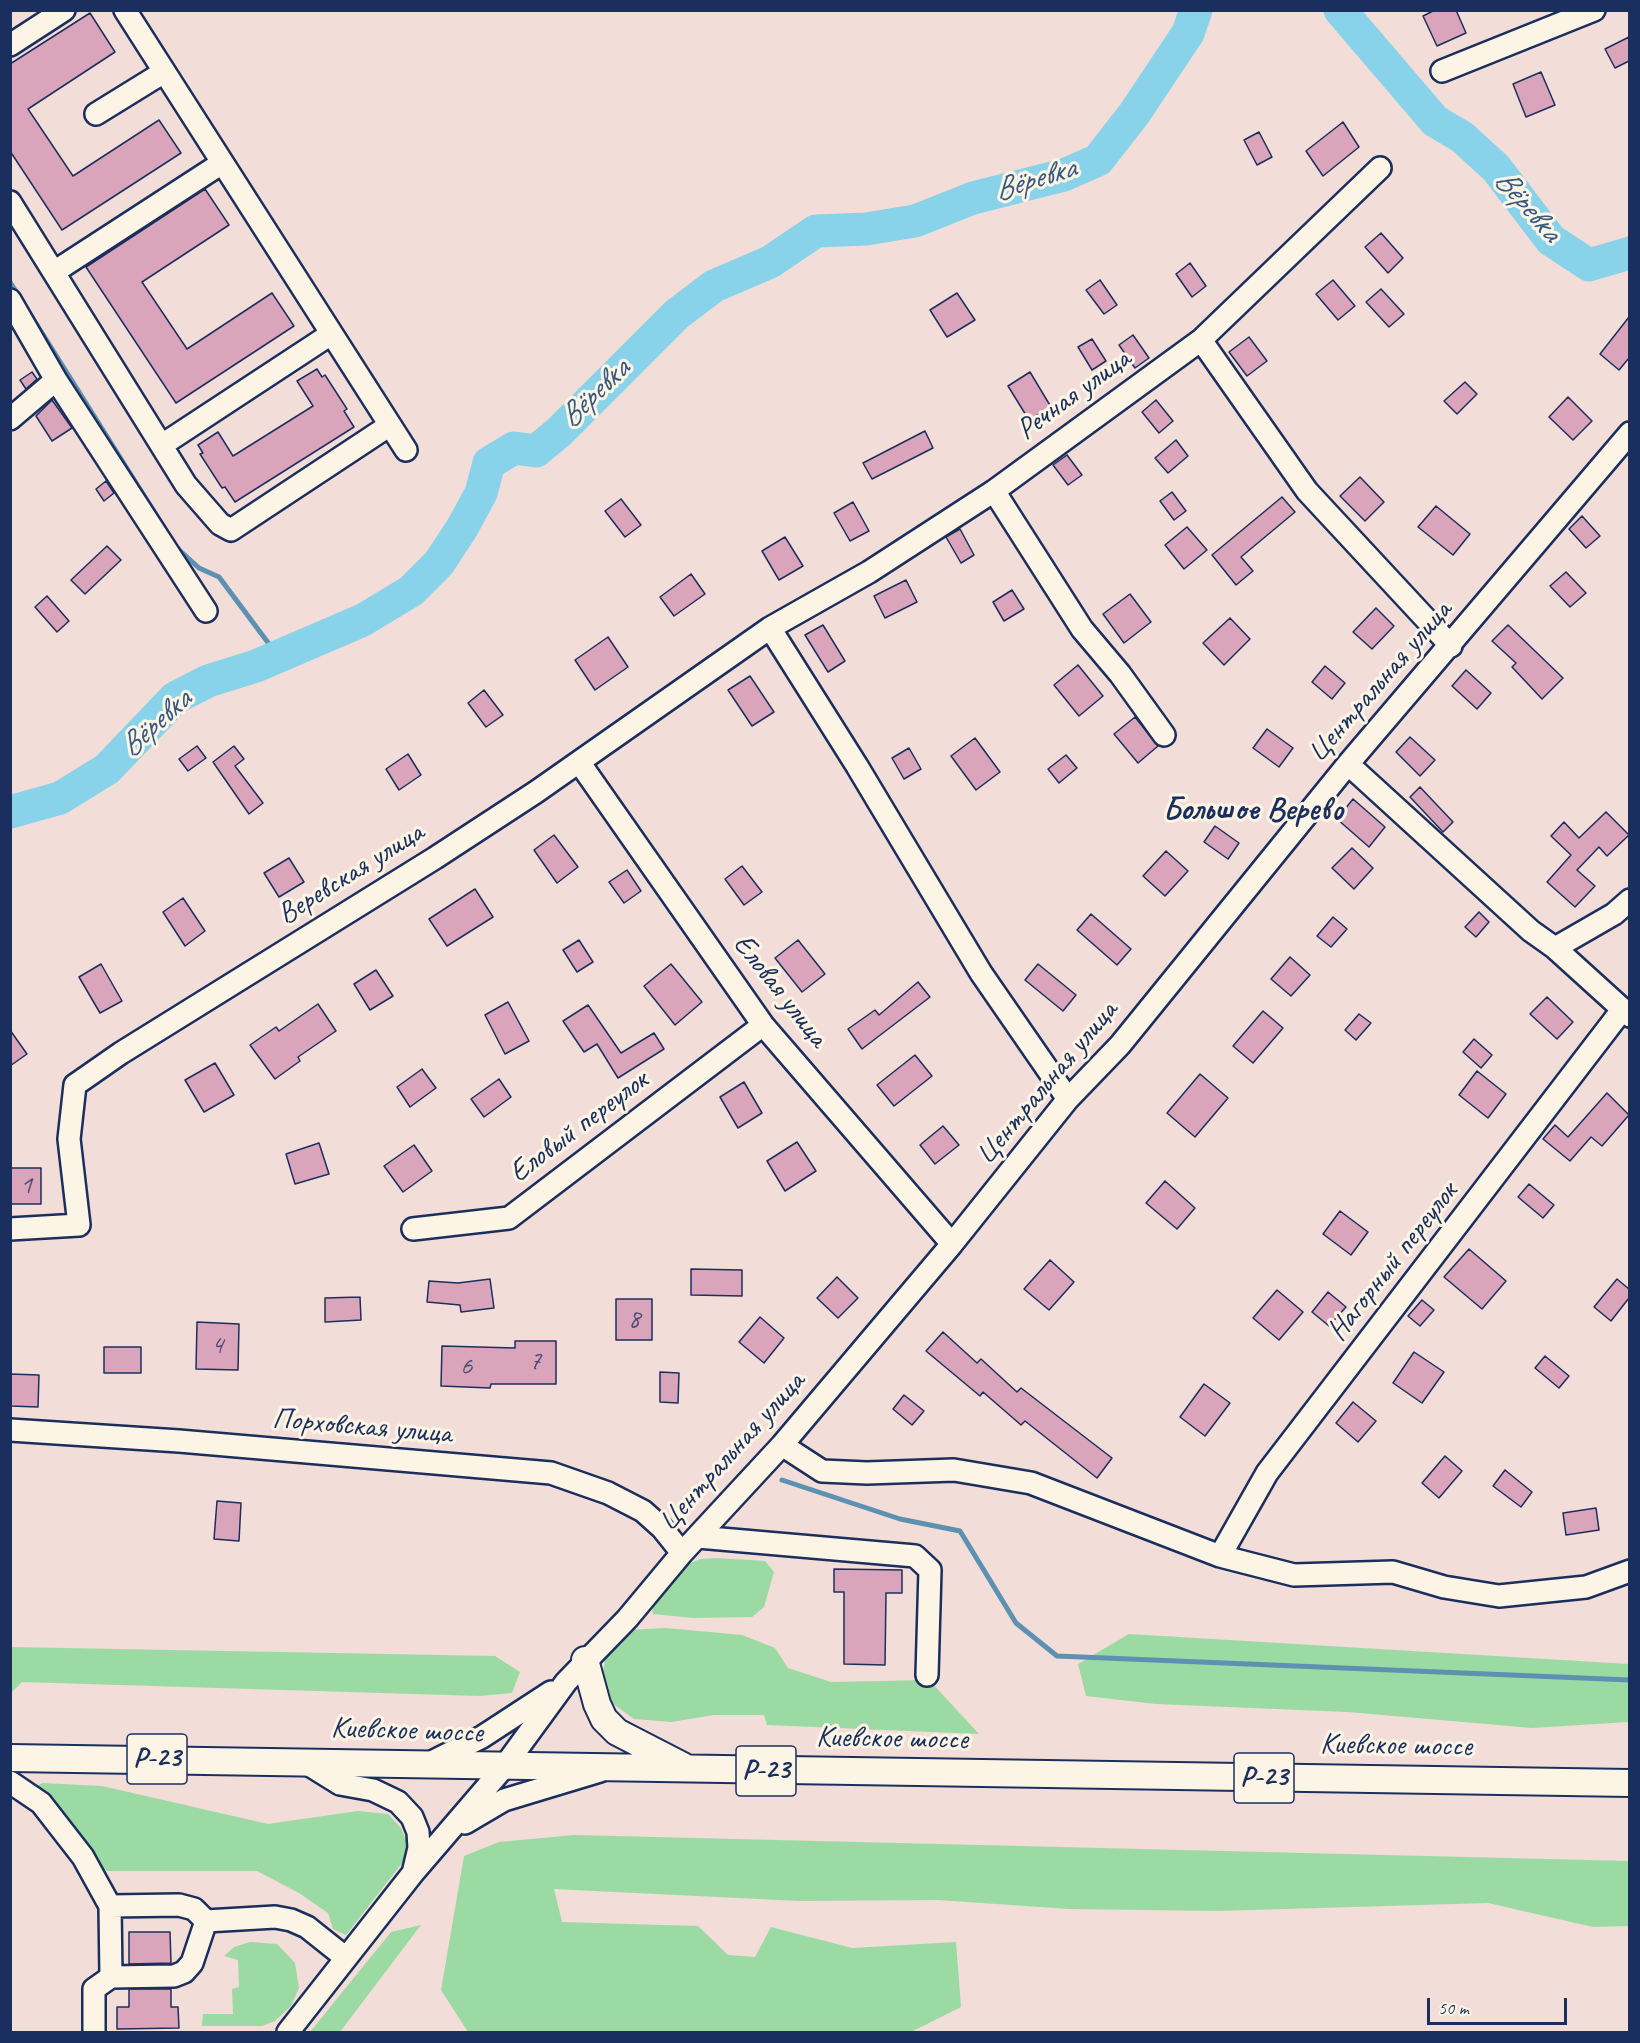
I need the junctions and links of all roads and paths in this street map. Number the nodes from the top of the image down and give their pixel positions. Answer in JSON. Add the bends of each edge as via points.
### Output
{"nodes":[{"id":1,"x":64,"y":10,"type":"edge"},
{"id":2,"x":125,"y":10,"type":"edge"},
{"id":3,"x":1594,"y":10,"type":"edge"},
{"id":4,"x":10,"y":45,"type":"edge"},
{"id":5,"x":1442,"y":71,"type":"dead end"},
{"id":6,"x":164,"y":72,"type":"junction"},
{"id":7,"x":96,"y":114,"type":"dead end"},
{"id":8,"x":222,"y":163,"type":"junction"},
{"id":9,"x":1380,"y":168,"type":"dead end"},
{"id":10,"x":10,"y":202,"type":"edge"},
{"id":11,"x":54,"y":272,"type":"junction"},
{"id":12,"x":10,"y":300,"type":"edge"},
{"id":13,"x":332,"y":334,"type":"junction"},
{"id":14,"x":1201,"y":340,"type":"junction"},
{"id":15,"x":56,"y":380,"type":"junction"},
{"id":16,"x":10,"y":419,"type":"edge"},
{"id":17,"x":390,"y":425,"type":"junction"},
{"id":18,"x":1629,"y":433,"type":"edge"},
{"id":19,"x":162,"y":445,"type":"junction"},
{"id":20,"x":406,"y":450,"type":"dead end"},
{"id":21,"x":994,"y":491,"type":"junction"},
{"id":22,"x":206,"y":611,"type":"dead end"},
{"id":23,"x":770,"y":628,"type":"junction"},
{"id":24,"x":1451,"y":646,"type":"junction"},
{"id":25,"x":1164,"y":735,"type":"dead end"},
{"id":26,"x":579,"y":762,"type":"junction"},
{"id":27,"x":1348,"y":764,"type":"junction"},
{"id":28,"x":1629,"y":900,"type":"edge"},
{"id":29,"x":1555,"y":948,"type":"junction"},
{"id":30,"x":1626,"y":1013,"type":"edge"},
{"id":31,"x":763,"y":1024,"type":"junction"},
{"id":32,"x":1068,"y":1099,"type":"junction"},
{"id":33,"x":10,"y":1228,"type":"edge"},
{"id":34,"x":413,"y":1229,"type":"dead end"},
{"id":35,"x":952,"y":1244,"type":"junction"},
{"id":36,"x":10,"y":1430,"type":"edge"},
{"id":37,"x":782,"y":1444,"type":"junction"},
{"id":38,"x":698,"y":1537,"type":"junction"},
{"id":39,"x":682,"y":1552,"type":"junction"},
{"id":40,"x":1220,"y":1556,"type":"junction"},
{"id":41,"x":1629,"y":1571,"type":"edge"},
{"id":42,"x":585,"y":1660,"type":"junction"},
{"id":43,"x":927,"y":1675,"type":"dead end"},
{"id":44,"x":566,"y":1682,"type":"junction"},
{"id":45,"x":10,"y":1758,"type":"edge"},
{"id":46,"x":303,"y":1761,"type":"junction"},
{"id":47,"x":426,"y":1764,"type":"junction"},
{"id":48,"x":504,"y":1767,"type":"junction"},
{"id":49,"x":610,"y":1768,"type":"junction"},
{"id":50,"x":689,"y":1769,"type":"junction"},
{"id":51,"x":10,"y":1782,"type":"edge"},
{"id":52,"x":1629,"y":1783,"type":"edge"},
{"id":53,"x":442,"y":1838,"type":"junction"},
{"id":54,"x":413,"y":1873,"type":"junction"},
{"id":55,"x":110,"y":1906,"type":"junction"},
{"id":56,"x":206,"y":1921,"type":"junction"},
{"id":57,"x":346,"y":1958,"type":"junction"},
{"id":58,"x":111,"y":1977,"type":"junction"},
{"id":59,"x":94,"y":2032,"type":"edge"},
{"id":60,"x":288,"y":2032,"type":"edge"}],
"edges":[{"from":1,"to":4,"type":"street"},
{"from":2,"to":6,"type":"street"},
{"from":3,"to":5,"type":"street"},
{"from":6,"to":7,"type":"street"},
{"from":6,"to":8,"type":"street"},
{"from":8,"to":11,"type":"street"},
{"from":8,"to":13,"type":"street"},
{"from":9,"to":14,"type":"street","name":"Речная улица"},
{"from":10,"to":11,"type":"street"},
{"from":11,"to":19,"type":"street"},
{"from":12,"to":15,"type":"street"},
{"from":13,"to":17,"type":"street"},
{"from":13,"to":19,"type":"street"},
{"from":14,"to":21,"type":"street","name":"Речная улица"},
{"from":14,"to":24,"type":"street","via":[[1307,491]]},
{"from":15,"to":16,"type":"street"},
{"from":15,"to":22,"type":"street"},
{"from":17,"to":19,"type":"street","via":[[231,530],[220,524],[186,485]]},
{"from":17,"to":20,"type":"street"},
{"from":18,"to":24,"type":"street","name":"Центральная улица"},
{"from":21,"to":23,"type":"street","name":"Речная улица","via":[[869,572]]},
{"from":21,"to":25,"type":"street","via":[[1082,629]]},
{"from":23,"to":26,"type":"street","name":"Веревская улица"},
{"from":23,"to":32,"type":"street","via":[[981,973]]},
{"from":24,"to":27,"type":"street","name":"Центральная улица"},
{"from":26,"to":31,"type":"street","name":"Еловая улица"},
{"from":26,"to":33,"type":"street","name":"Веревская улица","via":[[446,851],[75,1085],[69,1139],[79,1225]]},
{"from":27,"to":29,"type":"street"},
{"from":27,"to":32,"type":"street","name":"Центральная улица","via":[[1120,1045]]},
{"from":28,"to":29,"type":"street","via":[[1614,914]]},
{"from":29,"to":30,"type":"street"},
{"from":30,"to":40,"type":"street","name":"Нагорный переулок","via":[[1268,1473]]},
{"from":31,"to":34,"type":"street","name":"Еловый переулок","via":[[509,1218]]},
{"from":31,"to":35,"type":"street","name":"Еловая улица"},
{"from":32,"to":35,"type":"street","name":"Центральная улица"},
{"from":35,"to":37,"type":"street","name":"Центральная улица"},
{"from":36,"to":39,"type":"street","name":"Порховская улица","via":[[551,1473],[608,1493],[643,1511]]},
{"from":37,"to":38,"type":"street","name":"Центральная улица"},
{"from":37,"to":40,"type":"street","via":[[822,1471],[954,1470],[1031,1484]]},
{"from":38,"to":39,"type":"street","name":"Центральная улица"},
{"from":38,"to":43,"type":"street","via":[[915,1556],[930,1570]]},
{"from":39,"to":42,"type":"street","name":"Центральная улица","via":[[627,1619]]},
{"from":40,"to":41,"type":"street","via":[[1294,1575],[1392,1572],[1444,1587],[1499,1596],[1586,1587]]},
{"from":42,"to":44,"type":"street","name":"Центральная улица"},
{"from":42,"to":50,"type":"main road","via":[[604,1719],[617,1732]]},
{"from":44,"to":47,"type":"street","via":[[482,1737]]},
{"from":44,"to":48,"type":"street","name":"Центральная улица"},
{"from":45,"to":46,"type":"main road","name":"Киевское шоссе","number":"Р-23"},
{"from":46,"to":47,"type":"main road","name":"Киевское шоссе","number":"Р-23"},
{"from":46,"to":54,"type":"street","via":[[340,1784],[373,1790],[398,1802],[412,1817],[418,1832]]},
{"from":47,"to":48,"type":"main road","name":"Киевское шоссе","number":"Р-23"},
{"from":48,"to":49,"type":"main road","name":"Киевское шоссе","number":"Р-23"},
{"from":48,"to":53,"type":"street","name":"Центральная улица"},
{"from":49,"to":50,"type":"main road","name":"Киевское шоссе","number":"Р-23"},
{"from":49,"to":53,"type":"street","via":[[504,1800]]},
{"from":50,"to":52,"type":"main road","name":"Киевское шоссе","number":"Р-23"},
{"from":51,"to":55,"type":"street","via":[[40,1803],[83,1857]]},
{"from":53,"to":54,"type":"street"},
{"from":54,"to":57,"type":"street"},
{"from":55,"to":56,"type":"street","via":[[179,1905],[194,1909]]},
{"from":55,"to":58,"type":"street"},
{"from":56,"to":57,"type":"street","via":[[275,1917],[291,1920],[307,1927]]},
{"from":56,"to":58,"type":"street","via":[[192,1963],[184,1972],[174,1976]]},
{"from":57,"to":60,"type":"street"},
{"from":58,"to":59,"type":"street","via":[[94,1989]]}]}
